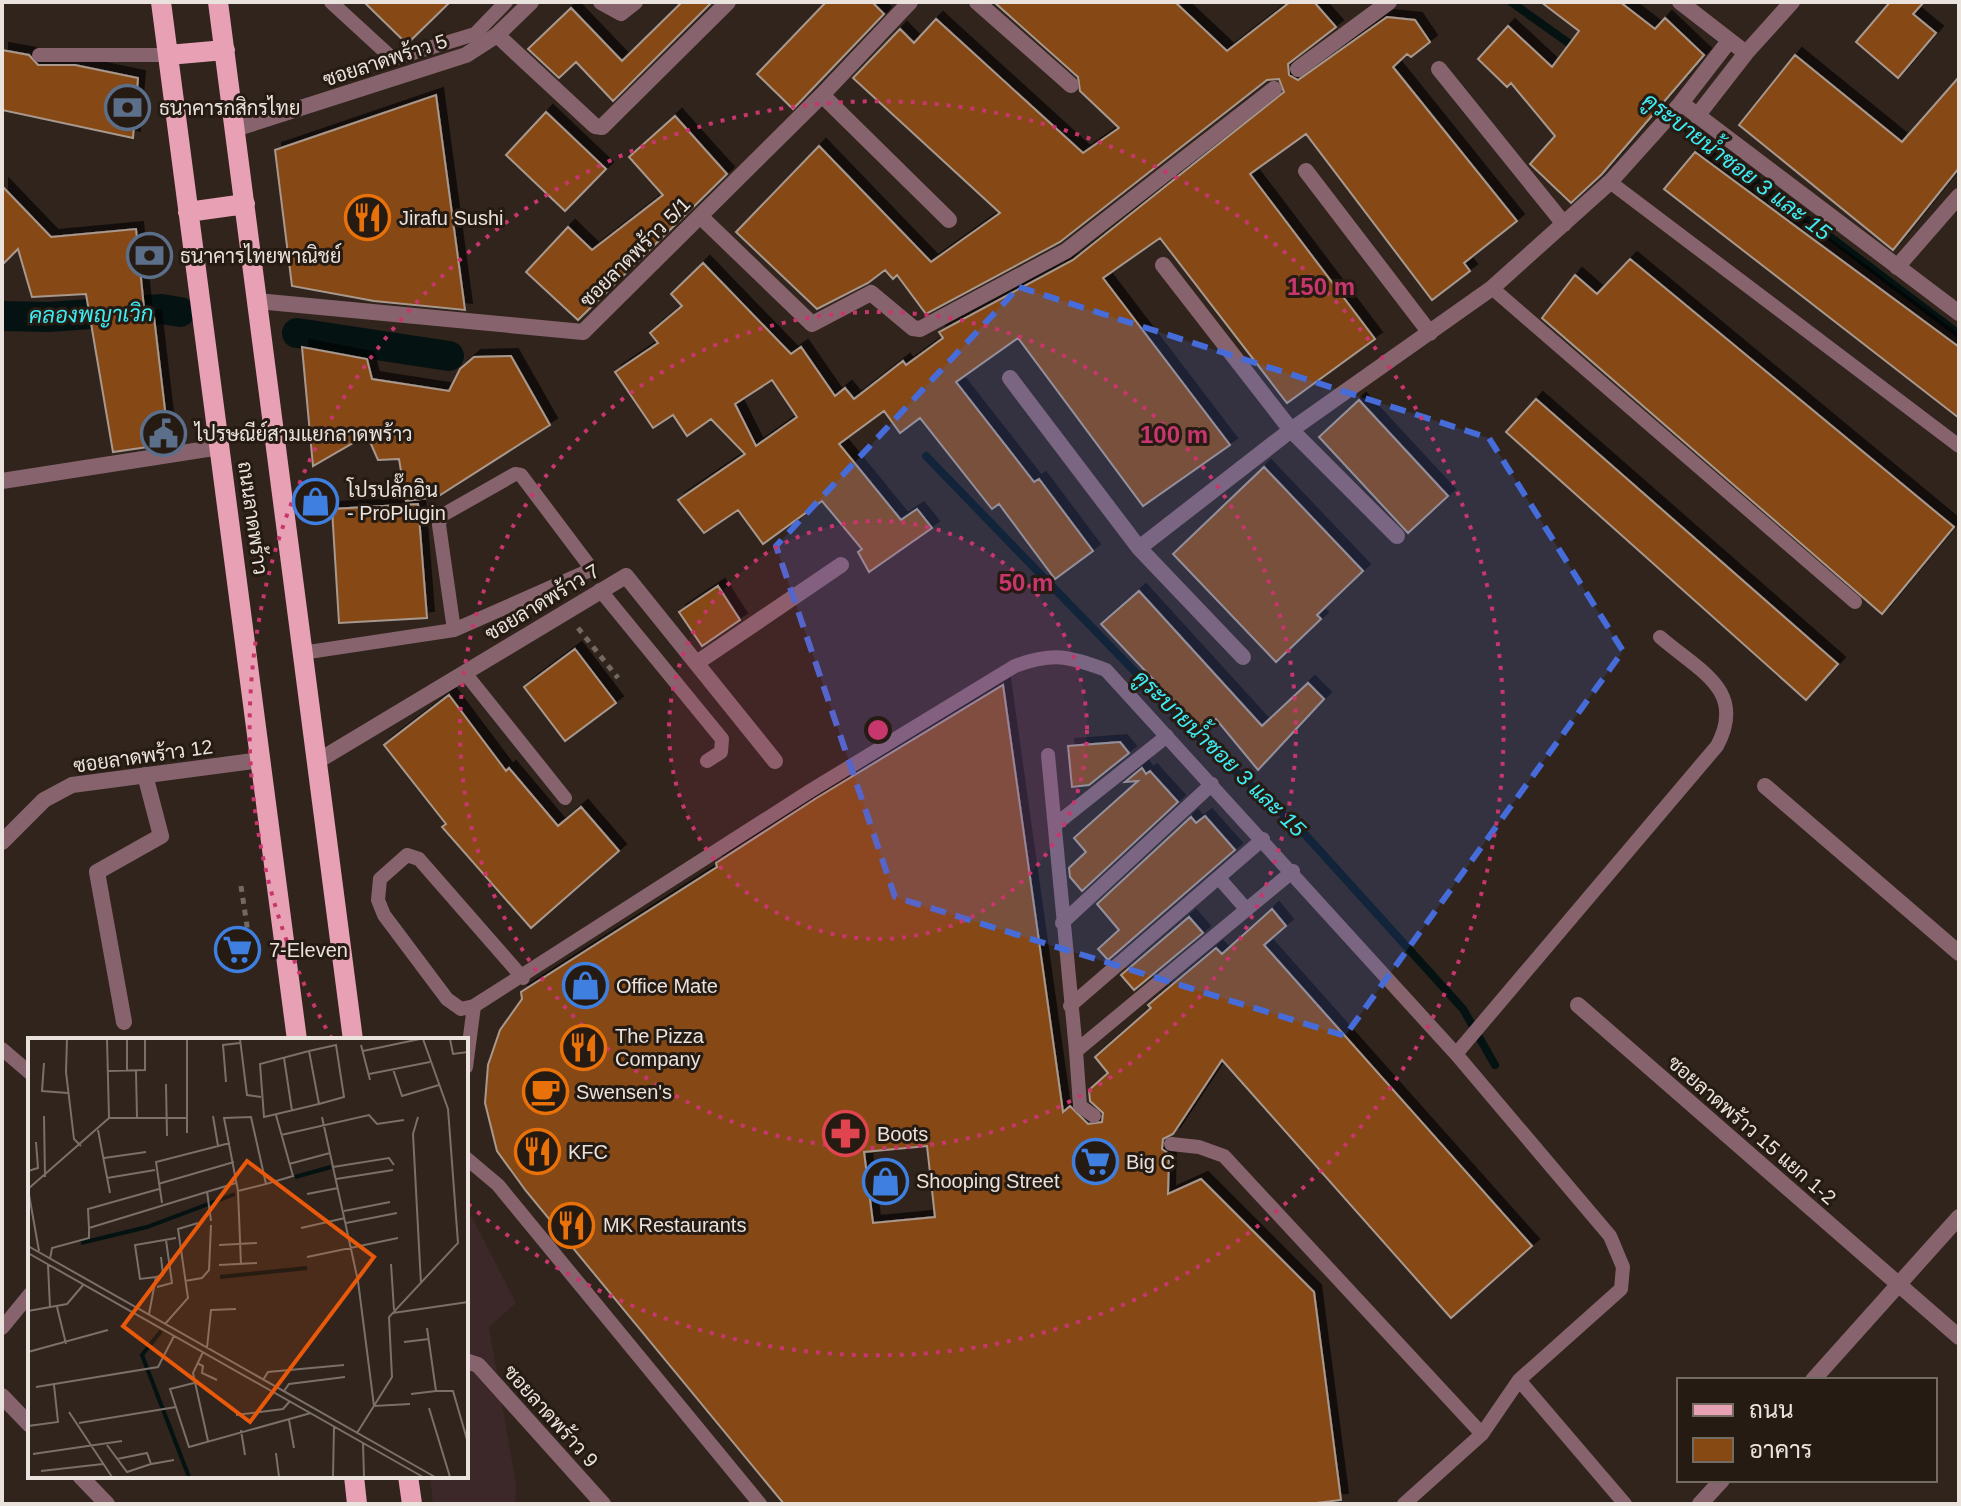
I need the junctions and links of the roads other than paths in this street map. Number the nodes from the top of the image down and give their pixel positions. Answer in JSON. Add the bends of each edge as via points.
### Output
{"nodes":[{"id":1,"x":161,"y":2,"type":"edge"},
{"id":2,"x":218,"y":2,"type":"edge"},
{"id":3,"x":331,"y":2,"type":"edge"},
{"id":4,"x":506,"y":2,"type":"edge"},
{"id":5,"x":531,"y":2,"type":"edge"},
{"id":6,"x":601,"y":2,"type":"edge"},
{"id":7,"x":635,"y":2,"type":"edge"},
{"id":8,"x":728,"y":2,"type":"edge"},
{"id":9,"x":910,"y":2,"type":"edge"},
{"id":10,"x":977,"y":2,"type":"edge"},
{"id":11,"x":1389,"y":2,"type":"edge"},
{"id":12,"x":1680,"y":2,"type":"edge"},
{"id":13,"x":1792,"y":2,"type":"edge"},
{"id":14,"x":497,"y":35,"type":"junction"},
{"id":15,"x":1729,"y":41,"type":"junction"},
{"id":16,"x":225,"y":50,"type":"junction"},
{"id":17,"x":1746,"y":53,"type":"junction"},
{"id":18,"x":39,"y":55,"type":"dead end"},
{"id":19,"x":168,"y":55,"type":"junction"},
{"id":20,"x":1298,"y":69,"type":"dead end"},
{"id":21,"x":1439,"y":69,"type":"dead end"},
{"id":22,"x":1071,"y":85,"type":"dead end"},
{"id":23,"x":1274,"y":89,"type":"dead end"},
{"id":24,"x":822,"y":95,"type":"junction"},
{"id":25,"x":1673,"y":113,"type":"junction"},
{"id":26,"x":1697,"y":116,"type":"junction"},
{"id":27,"x":235,"y":129,"type":"junction"},
{"id":28,"x":1306,"y":171,"type":"dead end"},
{"id":29,"x":1610,"y":182,"type":"junction"},
{"id":30,"x":1959,"y":196,"type":"edge"},
{"id":31,"x":245,"y":204,"type":"junction"},
{"id":32,"x":188,"y":212,"type":"junction"},
{"id":33,"x":700,"y":216,"type":"junction"},
{"id":34,"x":949,"y":220,"type":"dead end"},
{"id":35,"x":1564,"y":224,"type":"junction"},
{"id":36,"x":1163,"y":265,"type":"dead end"},
{"id":37,"x":1897,"y":267,"type":"junction"},
{"id":38,"x":1492,"y":288,"type":"junction"},
{"id":39,"x":257,"y":301,"type":"junction"},
{"id":40,"x":1959,"y":313,"type":"edge"},
{"id":41,"x":1430,"y":333,"type":"junction"},
{"id":42,"x":1010,"y":378,"type":"dead end"},
{"id":43,"x":1291,"y":430,"type":"junction"},
{"id":44,"x":1959,"y":446,"type":"edge"},
{"id":45,"x":220,"y":447,"type":"junction"},
{"id":46,"x":2,"y":481,"type":"edge"},
{"id":47,"x":1397,"y":536,"type":"dead end"},
{"id":48,"x":1139,"y":548,"type":"junction"},
{"id":49,"x":841,"y":565,"type":"dead end"},
{"id":50,"x":600,"y":590,"type":"junction"},
{"id":51,"x":1855,"y":602,"type":"dead end"},
{"id":52,"x":454,"y":630,"type":"junction"},
{"id":53,"x":1660,"y":637,"type":"dead end"},
{"id":54,"x":302,"y":653,"type":"junction"},
{"id":55,"x":1243,"y":657,"type":"dead end"},
{"id":56,"x":698,"y":662,"type":"junction"},
{"id":57,"x":465,"y":673,"type":"junction"},
{"id":58,"x":1167,"y":736,"type":"junction"},
{"id":59,"x":1048,"y":755,"type":"dead end"},
{"id":60,"x":261,"y":760,"type":"junction"},
{"id":61,"x":707,"y":761,"type":"dead end"},
{"id":62,"x":775,"y":761,"type":"dead end"},
{"id":63,"x":316,"y":762,"type":"junction"},
{"id":64,"x":145,"y":775,"type":"junction"},
{"id":65,"x":1212,"y":784,"type":"junction"},
{"id":66,"x":1765,"y":786,"type":"dead end"},
{"id":67,"x":565,"y":798,"type":"dead end"},
{"id":68,"x":1055,"y":825,"type":"junction"},
{"id":69,"x":1263,"y":839,"type":"junction"},
{"id":70,"x":2,"y":842,"type":"edge"},
{"id":71,"x":1293,"y":871,"type":"junction"},
{"id":72,"x":1219,"y":878,"type":"junction"},
{"id":73,"x":1247,"y":910,"type":"junction"},
{"id":74,"x":1062,"y":923,"type":"junction"},
{"id":75,"x":1959,"y":953,"type":"edge"},
{"id":76,"x":523,"y":978,"type":"junction"},
{"id":77,"x":1578,"y":1005,"type":"dead end"},
{"id":78,"x":474,"y":1006,"type":"junction"},
{"id":79,"x":1070,"y":1006,"type":"junction"},
{"id":80,"x":124,"y":1022,"type":"dead end"},
{"id":81,"x":297,"y":1038,"type":"edge"},
{"id":82,"x":353,"y":1038,"type":"edge"},
{"id":83,"x":2,"y":1049,"type":"edge"},
{"id":84,"x":1076,"y":1051,"type":"junction"},
{"id":85,"x":468,"y":1052,"type":"edge"},
{"id":86,"x":1456,"y":1054,"type":"junction"},
{"id":87,"x":28,"y":1071,"type":"edge"},
{"id":88,"x":1094,"y":1116,"type":"dead end"},
{"id":89,"x":1171,"y":1144,"type":"dead end"},
{"id":90,"x":468,"y":1160,"type":"edge"},
{"id":91,"x":1959,"y":1217,"type":"edge"},
{"id":92,"x":1900,"y":1285,"type":"junction"},
{"id":93,"x":28,"y":1296,"type":"edge"},
{"id":94,"x":2,"y":1328,"type":"edge"},
{"id":95,"x":1959,"y":1337,"type":"edge"},
{"id":96,"x":468,"y":1362,"type":"edge"},
{"id":97,"x":1815,"y":1378,"type":"edge"},
{"id":98,"x":1519,"y":1380,"type":"junction"},
{"id":99,"x":2,"y":1396,"type":"edge"},
{"id":100,"x":28,"y":1423,"type":"edge"},
{"id":101,"x":1482,"y":1434,"type":"junction"},
{"id":102,"x":82,"y":1478,"type":"edge"},
{"id":103,"x":354,"y":1478,"type":"edge"},
{"id":104,"x":408,"y":1478,"type":"edge"},
{"id":105,"x":1720,"y":1482,"type":"edge"},
{"id":106,"x":107,"y":1504,"type":"edge"},
{"id":107,"x":357,"y":1504,"type":"edge"},
{"id":108,"x":412,"y":1504,"type":"edge"},
{"id":109,"x":603,"y":1504,"type":"edge"},
{"id":110,"x":760,"y":1504,"type":"edge"},
{"id":111,"x":1404,"y":1504,"type":"edge"},
{"id":112,"x":1625,"y":1504,"type":"edge"},
{"id":113,"x":1700,"y":1504,"type":"edge"}],
"edges":[{"from":1,"to":19,"type":"main road","name":"ถนนลาดพร้าว"},
{"from":2,"to":16,"type":"main road","name":"ถนนลาดพร้าว"},
{"from":3,"to":4,"type":"lane","via":[[393,59],[475,34]]},
{"from":5,"to":14,"type":"street","name":"ซอยลาดพร้าว 5"},
{"from":6,"to":7,"type":"street","via":[[621,13]]},
{"from":8,"to":14,"type":"street","via":[[602,127]]},
{"from":9,"to":24,"type":"street","name":"ซอยลาดพร้าว 5/1"},
{"from":10,"to":22,"type":"street"},
{"from":11,"to":20,"type":"street"},
{"from":12,"to":15,"type":"street"},
{"from":13,"to":17,"type":"street"},
{"from":14,"to":27,"type":"street","name":"ซอยลาดพร้าว 5","via":[[466,55]]},
{"from":15,"to":17,"type":"street"},
{"from":15,"to":25,"type":"street"},
{"from":16,"to":19,"type":"main road"},
{"from":16,"to":27,"type":"main road","name":"ถนนลาดพร้าว"},
{"from":17,"to":26,"type":"street"},
{"from":18,"to":19,"type":"lane"},
{"from":19,"to":32,"type":"main road","name":"ถนนลาดพร้าว"},
{"from":21,"to":35,"type":"street"},
{"from":23,"to":33,"type":"street","via":[[1066,251],[920,329],[871,293],[812,324]]},
{"from":24,"to":33,"type":"street","name":"ซอยลาดพร้าว 5/1"},
{"from":24,"to":34,"type":"street"},
{"from":25,"to":26,"type":"street"},
{"from":25,"to":29,"type":"street"},
{"from":26,"to":37,"type":"street"},
{"from":27,"to":31,"type":"main road","name":"ถนนลาดพร้าว"},
{"from":28,"to":41,"type":"street"},
{"from":29,"to":35,"type":"street"},
{"from":29,"to":44,"type":"lane"},
{"from":30,"to":37,"type":"street"},
{"from":31,"to":32,"type":"main road"},
{"from":31,"to":39,"type":"main road","name":"ถนนลาดพร้าว"},
{"from":32,"to":45,"type":"main road","name":"ถนนลาดพร้าว"},
{"from":33,"to":39,"type":"street","name":"ซอยลาดพร้าว 5/1","via":[[583,332]]},
{"from":35,"to":38,"type":"street"},
{"from":36,"to":43,"type":"street"},
{"from":37,"to":40,"type":"street"},
{"from":38,"to":41,"type":"street"},
{"from":38,"to":51,"type":"lane"},
{"from":39,"to":54,"type":"main road","name":"ถนนลาดพร้าว"},
{"from":41,"to":43,"type":"street"},
{"from":42,"to":48,"type":"street"},
{"from":43,"to":47,"type":"street"},
{"from":43,"to":48,"type":"street"},
{"from":45,"to":46,"type":"street"},
{"from":45,"to":60,"type":"main road","name":"ถนนลาดพร้าว"},
{"from":48,"to":55,"type":"street"},
{"from":49,"to":56,"type":"street"},
{"from":50,"to":56,"type":"street","name":"ซอยลาดพร้าว 7","via":[[629,577]]},
{"from":50,"to":57,"type":"street","name":"ซอยลาดพร้าว 7"},
{"from":50,"to":61,"type":"lane","via":[[722,739],[721,752]]},
{"from":52,"to":52,"type":"lane","via":[[441,516],[521,475],[588,564],[588,571]]},
{"from":52,"to":54,"type":"lane"},
{"from":53,"to":86,"type":"lane","via":[[1725,697],[1727,726],[1717,746]]},
{"from":54,"to":63,"type":"main road","name":"ถนนลาดพร้าว"},
{"from":56,"to":62,"type":"street","name":"ซอยลาดพร้าว 7"},
{"from":57,"to":63,"type":"street","name":"ซอยลาดพร้าว 7"},
{"from":57,"to":67,"type":"lane"},
{"from":58,"to":65,"type":"lane"},
{"from":58,"to":68,"type":"lane"},
{"from":58,"to":76,"type":"lane","via":[[1106,670],[1066,656],[1039,657],[1015,666],[810,791]]},
{"from":59,"to":68,"type":"lane"},
{"from":60,"to":64,"type":"street","name":"ซอยลาดพร้าว 12"},
{"from":60,"to":81,"type":"main road","name":"ถนนลาดพร้าว"},
{"from":63,"to":82,"type":"main road","name":"ถนนลาดพร้าว"},
{"from":64,"to":70,"type":"street","name":"ซอยลาดพร้าว 12","via":[[59,790]]},
{"from":64,"to":80,"type":"street","via":[[161,836],[97,872]]},
{"from":65,"to":69,"type":"lane"},
{"from":65,"to":74,"type":"lane"},
{"from":66,"to":75,"type":"street"},
{"from":68,"to":74,"type":"lane"},
{"from":69,"to":71,"type":"lane"},
{"from":69,"to":72,"type":"lane"},
{"from":71,"to":73,"type":"lane"},
{"from":71,"to":86,"type":"lane"},
{"from":72,"to":73,"type":"lane"},
{"from":72,"to":79,"type":"lane"},
{"from":73,"to":84,"type":"lane"},
{"from":74,"to":79,"type":"lane"},
{"from":76,"to":78,"type":"lane"},
{"from":76,"to":78,"type":"lane","via":[[419,859],[407,855],[380,879],[378,900],[384,915],[447,999],[461,1009]]},
{"from":77,"to":92,"type":"street","name":"ซอยลาดพร้าว 15 แยก 1-2"},
{"from":78,"to":85,"type":"lane"},
{"from":79,"to":84,"type":"lane"},
{"from":83,"to":87,"type":"lane"},
{"from":84,"to":88,"type":"lane","via":[[1080,1106]]},
{"from":86,"to":98,"type":"lane","via":[[1610,1236],[1623,1267],[1621,1289]]},
{"from":89,"to":101,"type":"lane","via":[[1224,1156]]},
{"from":90,"to":110,"type":"lane","via":[[498,1185]]},
{"from":91,"to":92,"type":"street"},
{"from":92,"to":95,"type":"street","name":"ซอยลาดพร้าว 15 แยก 1-2"},
{"from":92,"to":97,"type":"street"},
{"from":93,"to":94,"type":"lane"},
{"from":96,"to":109,"type":"street","name":"ซอยลาดพร้าว 9","via":[[478,1365]]},
{"from":98,"to":101,"type":"lane"},
{"from":98,"to":112,"type":"lane"},
{"from":99,"to":100,"type":"street"},
{"from":101,"to":111,"type":"lane"},
{"from":102,"to":106,"type":"street"},
{"from":103,"to":107,"type":"main road"},
{"from":104,"to":108,"type":"main road"},
{"from":105,"to":113,"type":"street"}]}
